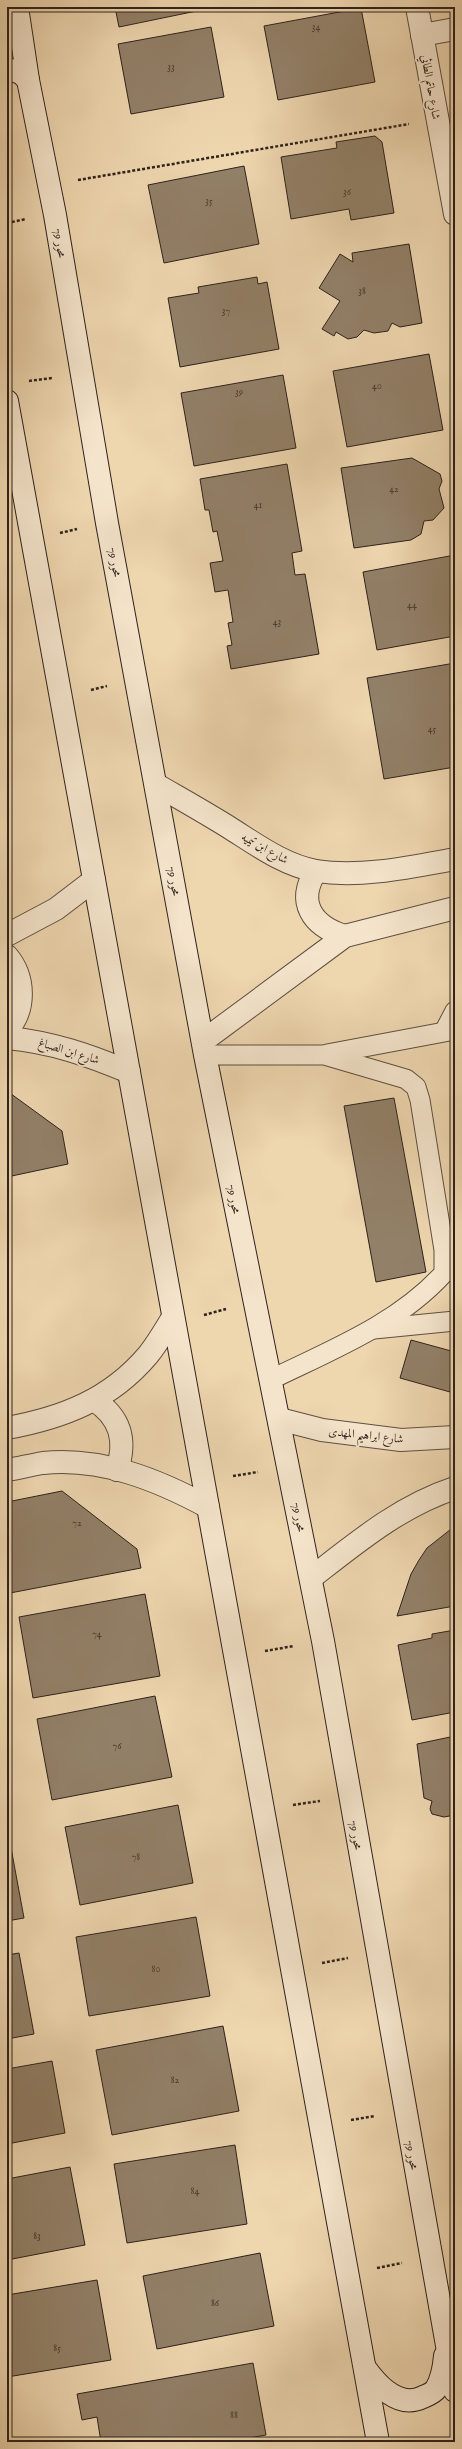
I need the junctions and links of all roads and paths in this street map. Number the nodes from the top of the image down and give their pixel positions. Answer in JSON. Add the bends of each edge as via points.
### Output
{"nodes":[{"id":1,"x":17,"y":7,"type":"edge"},
{"id":2,"x":417,"y":7,"type":"edge"},
{"id":3,"x":455,"y":30,"type":"edge"},
{"id":4,"x":422,"y":35,"type":"junction"},
{"id":5,"x":7,"y":69,"type":"edge"},
{"id":6,"x":28,"y":80,"type":"junction"},
{"id":7,"x":437,"y":119,"type":"junction"},
{"id":8,"x":48,"y":185,"type":"junction"},
{"id":9,"x":455,"y":214,"type":"edge"},
{"id":10,"x":81,"y":373,"type":"junction"},
{"id":11,"x":22,"y":383,"type":"dead end"},
{"id":12,"x":7,"y":401,"type":"edge"},
{"id":13,"x":107,"y":523,"type":"junction"},
{"id":14,"x":32,"y":539,"type":"junction"},
{"id":15,"x":137,"y":680,"type":"junction"},
{"id":16,"x":61,"y":696,"type":"junction"},
{"id":17,"x":157,"y":785,"type":"junction"},
{"id":18,"x":455,"y":859,"type":"edge"},
{"id":19,"x":316,"y":871,"type":"junction"},
{"id":20,"x":94,"y":880,"type":"junction"},
{"id":21,"x":455,"y":908,"type":"edge"},
{"id":22,"x":7,"y":935,"type":"edge"},
{"id":23,"x":345,"y":936,"type":"junction"},
{"id":24,"x":7,"y":956,"type":"edge"},
{"id":25,"x":455,"y":1011,"type":"edge"},
{"id":26,"x":7,"y":1030,"type":"edge"},
{"id":27,"x":450,"y":1030,"type":"edge"},
{"id":28,"x":7,"y":1038,"type":"edge"},
{"id":29,"x":204,"y":1048,"type":"junction"},
{"id":30,"x":324,"y":1055,"type":"junction"},
{"id":31,"x":129,"y":1072,"type":"junction"},
{"id":32,"x":254,"y":1302,"type":"junction"},
{"id":33,"x":174,"y":1320,"type":"junction"},
{"id":34,"x":455,"y":1321,"type":"edge"},
{"id":35,"x":374,"y":1329,"type":"junction"},
{"id":36,"x":270,"y":1380,"type":"junction"},
{"id":37,"x":94,"y":1400,"type":"junction"},
{"id":38,"x":279,"y":1419,"type":"junction"},
{"id":39,"x":7,"y":1428,"type":"edge"},
{"id":40,"x":455,"y":1436,"type":"edge"},
{"id":41,"x":289,"y":1466,"type":"junction"},
{"id":42,"x":7,"y":1470,"type":"edge"},
{"id":43,"x":117,"y":1470,"type":"junction"},
{"id":44,"x":203,"y":1480,"type":"junction"},
{"id":45,"x":455,"y":1488,"type":"edge"},
{"id":46,"x":208,"y":1507,"type":"junction"},
{"id":47,"x":311,"y":1578,"type":"junction"},
{"id":48,"x":323,"y":1641,"type":"junction"},
{"id":49,"x":235,"y":1655,"type":"junction"},
{"id":50,"x":350,"y":1796,"type":"junction"},
{"id":51,"x":263,"y":1810,"type":"junction"},
{"id":52,"x":377,"y":1953,"type":"junction"},
{"id":53,"x":292,"y":1968,"type":"junction"},
{"id":54,"x":404,"y":2111,"type":"junction"},
{"id":55,"x":321,"y":2126,"type":"junction"},
{"id":56,"x":431,"y":2258,"type":"junction"},
{"id":57,"x":347,"y":2274,"type":"junction"},
{"id":58,"x":445,"y":2332,"type":"junction"},
{"id":59,"x":364,"y":2365,"type":"junction"},
{"id":60,"x":455,"y":2391,"type":"edge"},
{"id":61,"x":378,"y":2442,"type":"edge"}],
"edges":[{"from":1,"to":6,"type":"main road","name":"محور 79"},
{"from":2,"to":4,"type":"main road","name":"شارع حاتم الطائي"},
{"from":3,"to":4,"type":"main road"},
{"from":4,"to":7,"type":"main road","name":"شارع حاتم الطائي"},
{"from":5,"to":6,"type":"main road","via":[[21,73]]},
{"from":6,"to":8,"type":"main road","name":"محور 79"},
{"from":7,"to":8,"type":"path"},
{"from":7,"to":9,"type":"main road","name":"شارع حاتم الطائي"},
{"from":8,"to":10,"type":"main road","name":"محور 79"},
{"from":10,"to":11,"type":"path"},
{"from":10,"to":13,"type":"main road","name":"محور 79"},
{"from":12,"to":14,"type":"main road"},
{"from":13,"to":14,"type":"path"},
{"from":13,"to":15,"type":"main road","name":"محور 79"},
{"from":14,"to":16,"type":"main road"},
{"from":15,"to":16,"type":"path"},
{"from":15,"to":17,"type":"main road","name":"محور 79"},
{"from":16,"to":20,"type":"main road"},
{"from":17,"to":19,"type":"main road","name":"شارع ابن تيميه","via":[[257,846],[286,861]]},
{"from":17,"to":29,"type":"main road","name":"محور 79"},
{"from":18,"to":19,"type":"main road","name":"شارع ابن تيميه","via":[[359,872]]},
{"from":19,"to":23,"type":"main road","via":[[309,881],[307,894],[311,912],[320,925]]},
{"from":20,"to":22,"type":"main road","via":[[56,909]]},
{"from":20,"to":31,"type":"main road"},
{"from":21,"to":23,"type":"main road"},
{"from":23,"to":29,"type":"main road"},
{"from":24,"to":26,"type":"main road","via":[[17,973],[21,1001],[17,1014]]},
{"from":25,"to":27,"type":"lane"},
{"from":27,"to":30,"type":"lane"},
{"from":28,"to":31,"type":"main road","name":"شارع ابن الصباغ","via":[[36,1040],[83,1053]]},
{"from":29,"to":30,"type":"lane"},
{"from":29,"to":32,"type":"main road","name":"محور 79"},
{"from":30,"to":35,"type":"lane","via":[[406,1079],[416,1088],[420,1100],[444,1250],[444,1273],[433,1285]]},
{"from":31,"to":33,"type":"main road"},
{"from":32,"to":33,"type":"path"},
{"from":32,"to":36,"type":"main road","name":"محور 79"},
{"from":33,"to":37,"type":"main road","via":[[148,1355],[115,1387]]},
{"from":33,"to":44,"type":"main road"},
{"from":34,"to":35,"type":"lane"},
{"from":35,"to":36,"type":"lane"},
{"from":36,"to":38,"type":"main road","name":"محور 79"},
{"from":37,"to":39,"type":"main road","via":[[77,1410]]},
{"from":37,"to":43,"type":"main road","via":[[105,1407],[120,1430],[122,1443]]},
{"from":38,"to":40,"type":"main road","name":"شارع ابراهيم المهدى","via":[[322,1430],[401,1440]]},
{"from":38,"to":41,"type":"main road","name":"محور 79"},
{"from":41,"to":44,"type":"path"},
{"from":41,"to":47,"type":"main road","name":"محور 79"},
{"from":42,"to":43,"type":"main road","via":[[44,1463],[86,1464]]},
{"from":43,"to":46,"type":"main road","via":[[170,1486]]},
{"from":44,"to":46,"type":"main road"},
{"from":45,"to":47,"type":"main road","via":[[433,1495],[386,1521]]},
{"from":46,"to":49,"type":"main road"},
{"from":47,"to":48,"type":"main road","name":"محور 79"},
{"from":48,"to":49,"type":"path"},
{"from":48,"to":50,"type":"main road","name":"محور 79"},
{"from":49,"to":51,"type":"main road"},
{"from":50,"to":51,"type":"path"},
{"from":50,"to":52,"type":"main road","name":"محور 79"},
{"from":51,"to":53,"type":"main road"},
{"from":52,"to":53,"type":"path"},
{"from":52,"to":54,"type":"main road","name":"محور 79"},
{"from":53,"to":55,"type":"main road"},
{"from":54,"to":55,"type":"path"},
{"from":54,"to":56,"type":"main road","name":"محور 79"},
{"from":55,"to":57,"type":"main road"},
{"from":56,"to":57,"type":"path"},
{"from":56,"to":58,"type":"main road","name":"محور 79"},
{"from":57,"to":59,"type":"main road"},
{"from":58,"to":59,"type":"main road","via":[[443,2373],[436,2390],[421,2398],[404,2400],[388,2394],[376,2384]]},
{"from":58,"to":60,"type":"main road","name":"محور 79"},
{"from":59,"to":61,"type":"main road"}]}
